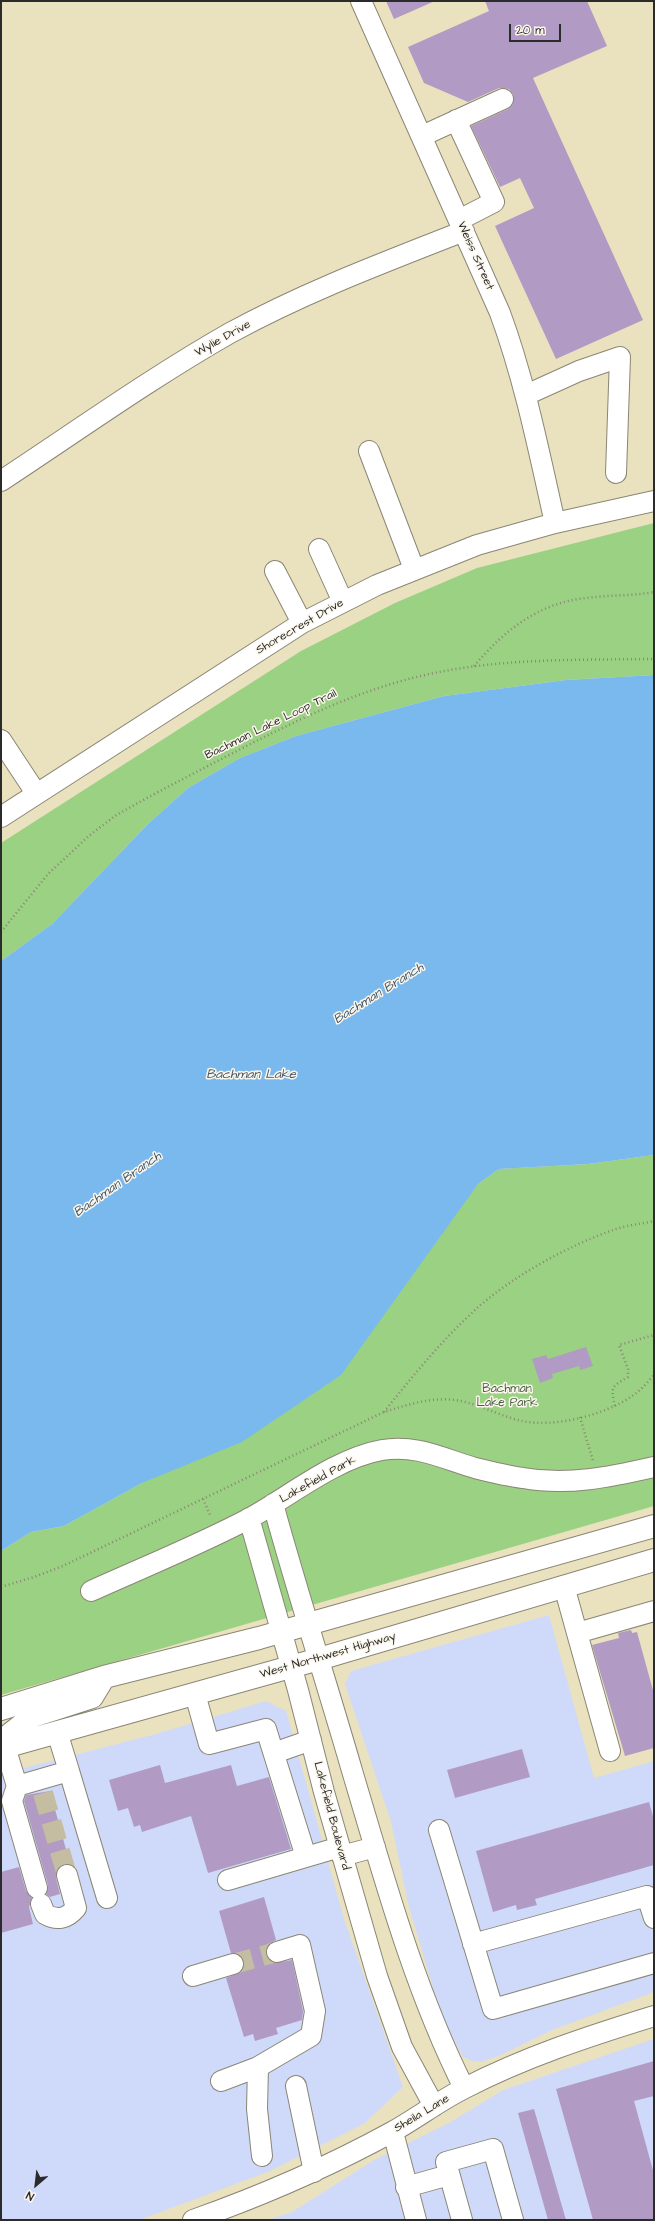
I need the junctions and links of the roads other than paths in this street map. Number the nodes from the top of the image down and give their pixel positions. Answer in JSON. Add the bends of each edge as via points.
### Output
{"nodes":[{"id":1,"x":361,"y":1,"type":"edge"},
{"id":2,"x":503,"y":99,"type":"dead end"},
{"id":3,"x":456,"y":120,"type":"junction"},
{"id":4,"x":422,"y":136,"type":"junction"},
{"id":5,"x":461,"y":225,"type":"junction"},
{"id":6,"x":526,"y":394,"type":"junction"},
{"id":7,"x":369,"y":451,"type":"dead end"},
{"id":8,"x":616,"y":473,"type":"dead end"},
{"id":9,"x":1,"y":481,"type":"edge"},
{"id":10,"x":654,"y":500,"type":"edge"},
{"id":11,"x":555,"y":523,"type":"junction"},
{"id":12,"x":319,"y":549,"type":"dead end"},
{"id":13,"x":414,"y":569,"type":"junction"},
{"id":14,"x":275,"y":571,"type":"dead end"},
{"id":15,"x":342,"y":602,"type":"junction"},
{"id":16,"x":302,"y":623,"type":"junction"},
{"id":17,"x":1,"y":740,"type":"edge"},
{"id":18,"x":36,"y":793,"type":"junction"},
{"id":19,"x":1,"y":817,"type":"edge"},
{"id":20,"x":654,"y":1467,"type":"edge"},
{"id":21,"x":273,"y":1504,"type":"junction"},
{"id":22,"x":249,"y":1518,"type":"junction"},
{"id":23,"x":654,"y":1526,"type":"edge"},
{"id":24,"x":654,"y":1560,"type":"edge"},
{"id":25,"x":564,"y":1586,"type":"junction"},
{"id":26,"x":91,"y":1591,"type":"dead end"},
{"id":27,"x":654,"y":1611,"type":"edge"},
{"id":28,"x":308,"y":1624,"type":"junction"},
{"id":29,"x":282,"y":1632,"type":"junction"},
{"id":30,"x":577,"y":1633,"type":"junction"},
{"id":31,"x":319,"y":1658,"type":"junction"},
{"id":32,"x":292,"y":1666,"type":"junction"},
{"id":33,"x":104,"y":1677,"type":"junction"},
{"id":34,"x":194,"y":1694,"type":"junction"},
{"id":35,"x":1,"y":1709,"type":"edge"},
{"id":36,"x":57,"y":1732,"type":"junction"},
{"id":37,"x":311,"y":1740,"type":"junction"},
{"id":38,"x":3,"y":1748,"type":"edge"},
{"id":39,"x":610,"y":1751,"type":"dead end"},
{"id":40,"x":274,"y":1754,"type":"junction"},
{"id":41,"x":69,"y":1771,"type":"junction"},
{"id":42,"x":17,"y":1786,"type":"junction"},
{"id":43,"x":439,"y":1830,"type":"dead end"},
{"id":44,"x":375,"y":1847,"type":"junction"},
{"id":45,"x":341,"y":1851,"type":"junction"},
{"id":46,"x":306,"y":1857,"type":"junction"},
{"id":47,"x":67,"y":1875,"type":"tunnel mouth"},
{"id":48,"x":228,"y":1880,"type":"dead end"},
{"id":49,"x":107,"y":1898,"type":"dead end"},
{"id":50,"x":654,"y":1918,"type":"edge"},
{"id":51,"x":473,"y":1944,"type":"junction"},
{"id":52,"x":277,"y":1952,"type":"tunnel mouth"},
{"id":53,"x":654,"y":1963,"type":"edge"},
{"id":54,"x":233,"y":1964,"type":"tunnel mouth"},
{"id":55,"x":193,"y":1976,"type":"dead end"},
{"id":56,"x":654,"y":2016,"type":"edge"},
{"id":57,"x":258,"y":2067,"type":"junction"},
{"id":58,"x":221,"y":2081,"type":"dead end"},
{"id":59,"x":296,"y":2086,"type":"dead end"},
{"id":60,"x":464,"y":2088,"type":"junction"},
{"id":61,"x":434,"y":2106,"type":"junction"},
{"id":62,"x":393,"y":2132,"type":"junction"},
{"id":63,"x":262,"y":2156,"type":"dead end"},
{"id":64,"x":314,"y":2172,"type":"junction"},
{"id":65,"x":449,"y":2175,"type":"junction"},
{"id":66,"x":406,"y":2186,"type":"junction"},
{"id":67,"x":193,"y":2220,"type":"edge"},
{"id":68,"x":416,"y":2220,"type":"edge"},
{"id":69,"x":462,"y":2220,"type":"edge"},
{"id":70,"x":513,"y":2220,"type":"edge"}],
"edges":[{"from":1,"to":4,"type":"street","name":"Weiss Street"},
{"from":2,"to":3,"type":"street"},
{"from":3,"to":4,"type":"street"},
{"from":3,"to":5,"type":"street","name":"Wylie Drive","via":[[494,202]]},
{"from":4,"to":5,"type":"street","name":"Weiss Street"},
{"from":5,"to":6,"type":"street","name":"Weiss Street","via":[[500,313]]},
{"from":5,"to":9,"type":"street","name":"Wylie Drive","via":[[311,292],[231,333],[152,380]]},
{"from":6,"to":8,"type":"street","via":[[620,357]]},
{"from":6,"to":11,"type":"street","name":"Weiss Street"},
{"from":7,"to":13,"type":"street"},
{"from":10,"to":11,"type":"street","name":"Shorecrest Drive"},
{"from":11,"to":13,"type":"street","name":"Shorecrest Drive","via":[[477,545]]},
{"from":12,"to":15,"type":"street"},
{"from":13,"to":15,"type":"street","name":"Shorecrest Drive"},
{"from":14,"to":16,"type":"street"},
{"from":15,"to":16,"type":"street","name":"Shorecrest Drive"},
{"from":16,"to":18,"type":"street","name":"Shorecrest Drive"},
{"from":17,"to":18,"type":"street"},
{"from":18,"to":19,"type":"street","name":"Shorecrest Drive"},
{"from":20,"to":21,"type":"street","name":"Lakefield Park","via":[[599,1479],[564,1482],[523,1478],[414,1449],[382,1450],[336,1467]]},
{"from":21,"to":22,"type":"street","name":"Lakefield Park"},
{"from":21,"to":28,"type":"street"},
{"from":22,"to":26,"type":"street","name":"Lakefield Park"},
{"from":22,"to":29,"type":"street","name":"Lakefield Boulevard"},
{"from":23,"to":28,"type":"main road"},
{"from":24,"to":25,"type":"main road","name":"West Northwest Highway"},
{"from":25,"to":30,"type":"street"},
{"from":25,"to":31,"type":"main road","name":"West Northwest Highway"},
{"from":27,"to":30,"type":"street"},
{"from":28,"to":29,"type":"main road"},
{"from":28,"to":31,"type":"street"},
{"from":29,"to":32,"type":"street","name":"Lakefield Boulevard"},
{"from":29,"to":33,"type":"main road"},
{"from":30,"to":39,"type":"street"},
{"from":31,"to":32,"type":"main road","name":"West Northwest Highway"},
{"from":31,"to":44,"type":"street"},
{"from":32,"to":34,"type":"main road","name":"West Northwest Highway"},
{"from":32,"to":37,"type":"street","name":"Lakefield Boulevard"},
{"from":33,"to":35,"type":"main road"},
{"from":33,"to":38,"type":"main road","via":[[92,1697],[34,1716],[9,1735]]},
{"from":34,"to":36,"type":"main road","name":"West Northwest Highway"},
{"from":34,"to":40,"type":"street","via":[[209,1744],[266,1729]]},
{"from":36,"to":38,"type":"main road","name":"West Northwest Highway"},
{"from":36,"to":41,"type":"street"},
{"from":37,"to":40,"type":"street"},
{"from":37,"to":45,"type":"street","name":"Lakefield Boulevard"},
{"from":38,"to":42,"type":"street"},
{"from":40,"to":46,"type":"street"},
{"from":41,"to":42,"type":"street","via":[[41,1786]]},
{"from":41,"to":49,"type":"street"},
{"from":42,"to":47,"type":"street","via":[[12,1801],[45,1914],[54,1919],[69,1916],[76,1908]]},
{"from":43,"to":51,"type":"street"},
{"from":44,"to":45,"type":"street"},
{"from":44,"to":60,"type":"street","via":[[418,1984],[444,2048]]},
{"from":45,"to":46,"type":"street"},
{"from":45,"to":61,"type":"street","name":"Lakefield Boulevard","via":[[402,2047]]},
{"from":46,"to":48,"type":"street"},
{"from":50,"to":51,"type":"street","via":[[647,1896]]},
{"from":51,"to":53,"type":"street","via":[[493,2009]]},
{"from":52,"to":57,"type":"street","via":[[300,1945],[316,2011],[311,2036]]},
{"from":54,"to":55,"type":"street"},
{"from":56,"to":60,"type":"street","name":"Sheila Lane","via":[[529,2058]]},
{"from":57,"to":58,"type":"street"},
{"from":57,"to":63,"type":"street"},
{"from":59,"to":64,"type":"street"},
{"from":60,"to":61,"type":"street","name":"Sheila Lane"},
{"from":61,"to":62,"type":"street","name":"Sheila Lane"},
{"from":62,"to":64,"type":"street","name":"Sheila Lane"},
{"from":62,"to":66,"type":"street"},
{"from":64,"to":67,"type":"street","name":"Sheila Lane"},
{"from":65,"to":66,"type":"street"},
{"from":65,"to":69,"type":"street"},
{"from":65,"to":70,"type":"street","via":[[446,2162],[493,2149]]},
{"from":66,"to":68,"type":"street"}]}
